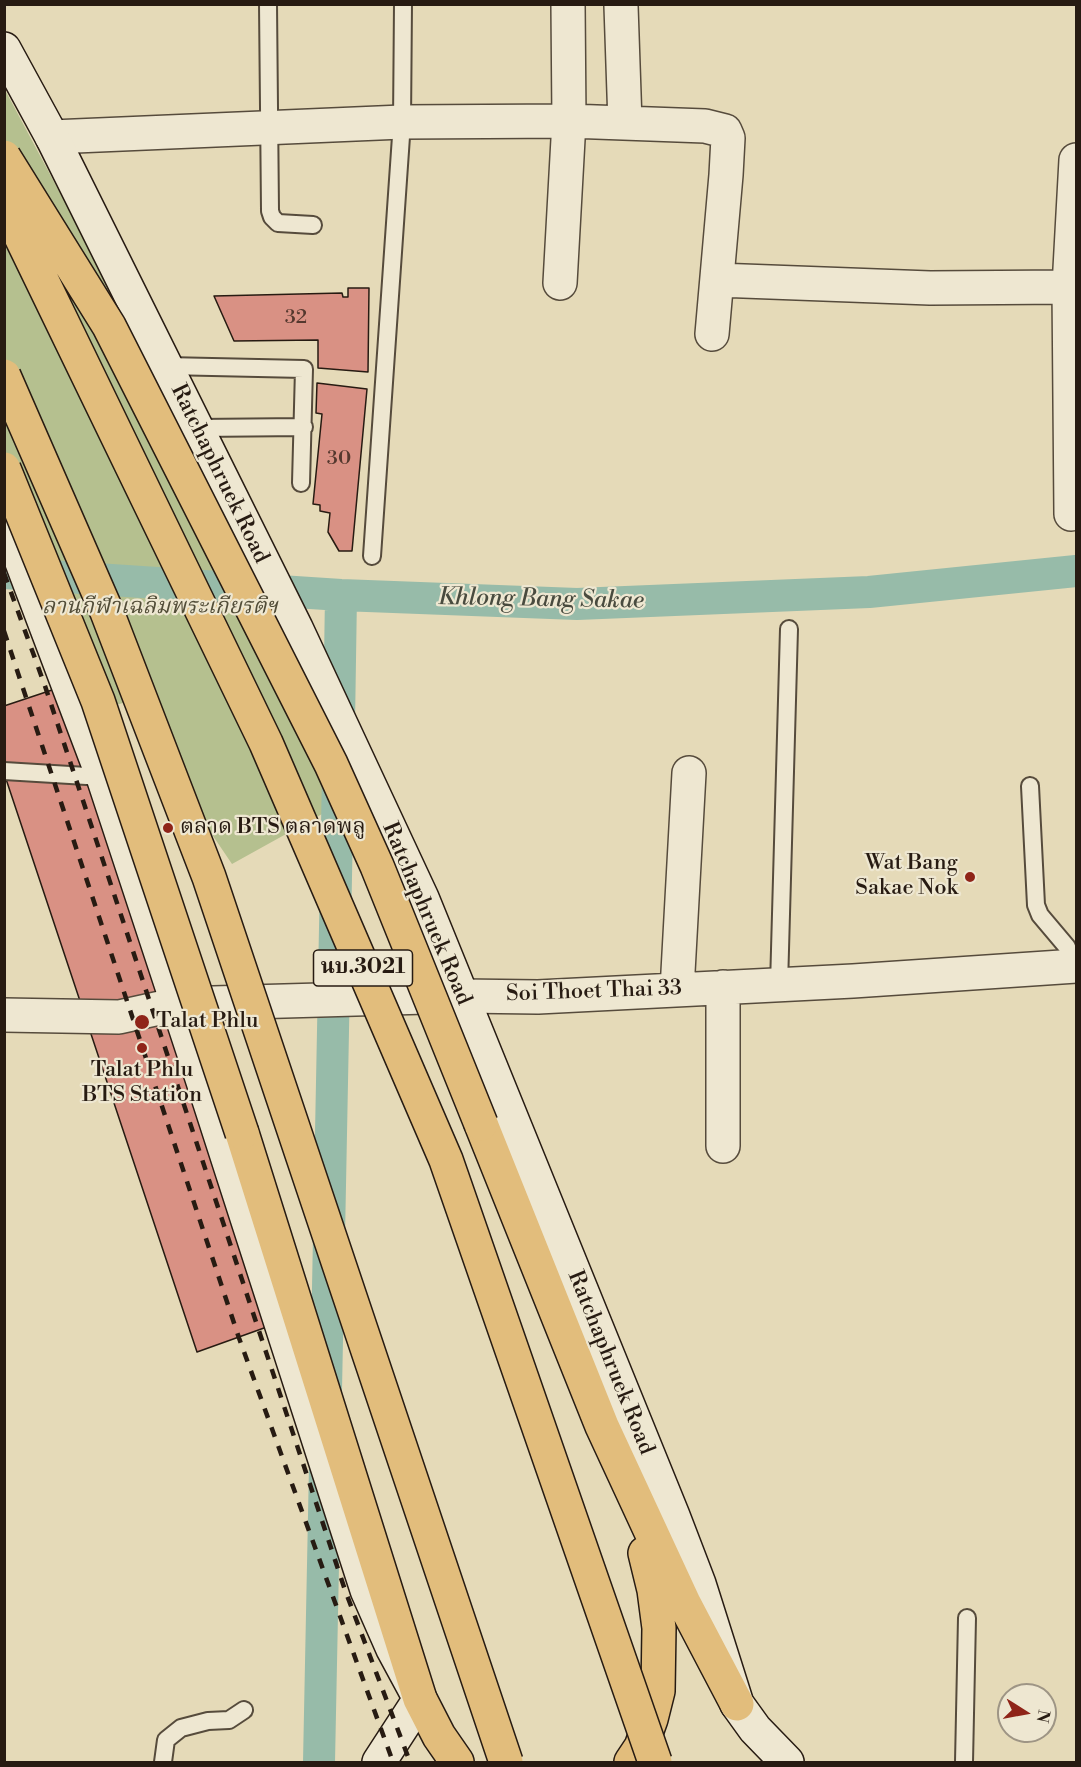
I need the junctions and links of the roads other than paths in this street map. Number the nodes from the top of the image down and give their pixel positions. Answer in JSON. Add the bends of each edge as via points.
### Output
{"nodes":[{"id":1,"x":268,"y":4,"type":"edge"},
{"id":2,"x":403,"y":4,"type":"edge"},
{"id":3,"x":568,"y":4,"type":"edge"},
{"id":4,"x":621,"y":6,"type":"edge"},
{"id":5,"x":4,"y":49,"type":"edge"},
{"id":6,"x":569,"y":121,"type":"junction"},
{"id":7,"x":402,"y":122,"type":"junction"},
{"id":8,"x":625,"y":123,"type":"junction"},
{"id":9,"x":269,"y":126,"type":"junction"},
{"id":10,"x":52,"y":137,"type":"junction"},
{"id":11,"x":4,"y":157,"type":"edge"},
{"id":12,"x":1077,"y":160,"type":"edge"},
{"id":13,"x":4,"y":202,"type":"edge"},
{"id":14,"x":313,"y":225,"type":"dead end"},
{"id":15,"x":1074,"y":254,"type":"edge"},
{"id":16,"x":717,"y":280,"type":"junction"},
{"id":17,"x":560,"y":283,"type":"dead end"},
{"id":18,"x":1069,"y":287,"type":"junction"},
{"id":19,"x":712,"y":334,"type":"dead end"},
{"id":20,"x":166,"y":366,"type":"junction"},
{"id":21,"x":4,"y":376,"type":"edge"},
{"id":22,"x":304,"y":427,"type":"junction"},
{"id":23,"x":197,"y":428,"type":"junction"},
{"id":24,"x":4,"y":469,"type":"edge"},
{"id":25,"x":301,"y":483,"type":"dead end"},
{"id":26,"x":1071,"y":514,"type":"dead end"},
{"id":27,"x":4,"y":515,"type":"edge"},
{"id":28,"x":372,"y":556,"type":"dead end"},
{"id":29,"x":789,"y":629,"type":"dead end"},
{"id":30,"x":4,"y":771,"type":"edge"},
{"id":31,"x":689,"y":773,"type":"dead end"},
{"id":32,"x":102,"y":777,"type":"junction"},
{"id":33,"x":1030,"y":786,"type":"dead end"},
{"id":34,"x":1075,"y":966,"type":"edge"},
{"id":35,"x":779,"y":985,"type":"junction"},
{"id":36,"x":723,"y":987,"type":"junction"},
{"id":37,"x":677,"y":990,"type":"junction"},
{"id":38,"x":462,"y":996,"type":"junction"},
{"id":39,"x":178,"y":1004,"type":"junction"},
{"id":40,"x":4,"y":1015,"type":"edge"},
{"id":41,"x":723,"y":1146,"type":"dead end"},
{"id":42,"x":603,"y":1426,"type":"junction"},
{"id":43,"x":967,"y":1618,"type":"dead end"},
{"id":44,"x":420,"y":1700,"type":"junction"},
{"id":45,"x":737,"y":1704,"type":"junction"},
{"id":46,"x":244,"y":1710,"type":"dead end"},
{"id":47,"x":163,"y":1762,"type":"edge"},
{"id":48,"x":379,"y":1762,"type":"edge"},
{"id":49,"x":458,"y":1762,"type":"edge"},
{"id":50,"x":506,"y":1762,"type":"edge"},
{"id":51,"x":631,"y":1762,"type":"edge"},
{"id":52,"x":655,"y":1762,"type":"edge"},
{"id":53,"x":786,"y":1762,"type":"edge"},
{"id":54,"x":964,"y":1762,"type":"edge"}],
"edges":[{"from":1,"to":9,"type":"lane"},
{"from":2,"to":7,"type":"lane"},
{"from":3,"to":6,"type":"street"},
{"from":4,"to":8,"type":"street"},
{"from":5,"to":10,"type":"street","name":"Ratchaphruek Road","number":"นบ.3021"},
{"from":6,"to":7,"type":"street"},
{"from":6,"to":8,"type":"street"},
{"from":6,"to":17,"type":"street"},
{"from":7,"to":9,"type":"street"},
{"from":7,"to":28,"type":"lane"},
{"from":8,"to":16,"type":"street","via":[[705,126],[724,131],[728,138]]},
{"from":9,"to":10,"type":"street"},
{"from":9,"to":14,"type":"lane","via":[[272,217],[278,223]]},
{"from":10,"to":20,"type":"street","name":"Ratchaphruek Road","number":"นบ.3021"},
{"from":11,"to":42,"type":"main road","bridge":true,"via":[[109,326],[331,764]]},
{"from":12,"to":15,"type":"street"},
{"from":13,"to":52,"type":"main road","number":"นบ.3021","bridge":true,"via":[[266,743],[446,1160]]},
{"from":15,"to":18,"type":"street"},
{"from":16,"to":18,"type":"street","via":[[930,288]]},
{"from":16,"to":19,"type":"street"},
{"from":18,"to":26,"type":"street"},
{"from":20,"to":22,"type":"lane","via":[[303,369]]},
{"from":20,"to":23,"type":"street","name":"Ratchaphruek Road","number":"นบ.3021"},
{"from":21,"to":50,"type":"main road","bridge":true,"via":[[107,612],[209,877]]},
{"from":22,"to":23,"type":"lane"},
{"from":22,"to":25,"type":"lane"},
{"from":23,"to":38,"type":"street","name":"Ratchaphruek Road","number":"นบ.3021","via":[[422,898]]},
{"from":24,"to":44,"type":"main road","bridge":true,"via":[[98,701],[242,1133]]},
{"from":27,"to":32,"type":"street"},
{"from":29,"to":35,"type":"lane"},
{"from":30,"to":32,"type":"lane"},
{"from":31,"to":37,"type":"street"},
{"from":32,"to":39,"type":"street"},
{"from":33,"to":34,"type":"lane","via":[[1036,905]]},
{"from":34,"to":35,"type":"street","name":"Soi Thoet Thai 33"},
{"from":35,"to":36,"type":"street","name":"Soi Thoet Thai 33"},
{"from":36,"to":37,"type":"street","name":"Soi Thoet Thai 33"},
{"from":36,"to":41,"type":"street"},
{"from":37,"to":38,"type":"street","name":"Soi Thoet Thai 33","via":[[538,997]]},
{"from":38,"to":39,"type":"street","name":"Soi Thoet Thai 33"},
{"from":38,"to":45,"type":"street","name":"Ratchaphruek Road","number":"นบ.3021","via":[[673,1516]]},
{"from":39,"to":40,"type":"street","name":"Soi Thoet Thai 33","via":[[119,1017]]},
{"from":39,"to":44,"type":"street","via":[[367,1590]]},
{"from":42,"to":45,"type":"main road","via":[[684,1603]]},
{"from":42,"to":51,"type":"main road","via":[[646,1554],[659,1628],[658,1690],[641,1747]]},
{"from":43,"to":54,"type":"lane"},
{"from":44,"to":48,"type":"street"},
{"from":44,"to":49,"type":"main road"},
{"from":45,"to":53,"type":"street","name":"Ratchaphruek Road","number":"นบ.3021","via":[[754,1729]]},
{"from":46,"to":47,"type":"lane","via":[[229,1720],[181,1728],[166,1740]]}]}
